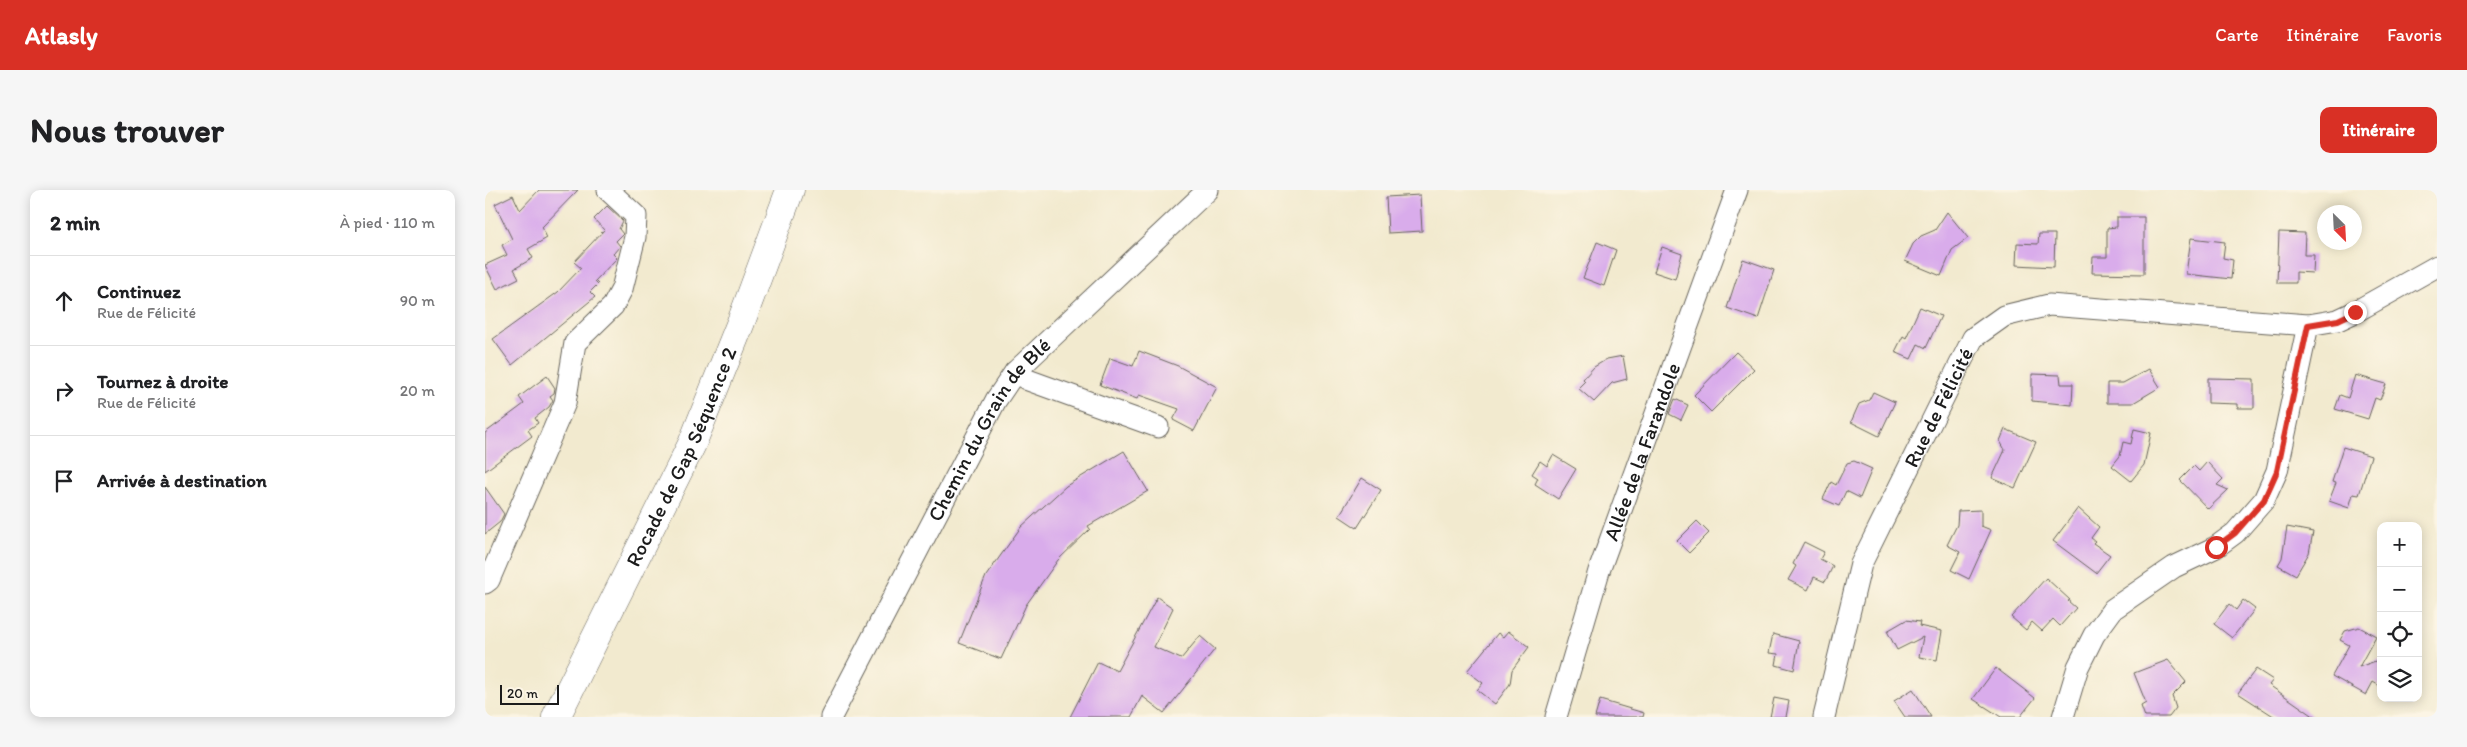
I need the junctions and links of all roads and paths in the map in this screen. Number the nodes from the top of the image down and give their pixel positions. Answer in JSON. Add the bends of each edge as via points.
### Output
{"nodes":[{"id":1,"x":608,"y":190,"type":"edge"},
{"id":2,"x":790,"y":190,"type":"edge"},
{"id":3,"x":1208,"y":190,"type":"edge"},
{"id":4,"x":1737,"y":190,"type":"edge"},
{"id":5,"x":2437,"y":266,"type":"edge"},
{"id":6,"x":2308,"y":325,"type":"junction"},
{"id":7,"x":1015,"y":372,"type":"junction"},
{"id":8,"x":1158,"y":427,"type":"dead end"},
{"id":9,"x":485,"y":583,"type":"edge"},
{"id":10,"x":556,"y":717,"type":"edge"},
{"id":11,"x":831,"y":717,"type":"edge"},
{"id":12,"x":1555,"y":717,"type":"edge"},
{"id":13,"x":1824,"y":717,"type":"edge"},
{"id":14,"x":2063,"y":717,"type":"edge"}],
"edges":[{"from":1,"to":9,"type":"street","via":[[636,216],[635,237],[622,289],[613,306],[575,343],[565,403]]},
{"from":2,"to":10,"type":"main road","name":"Rocade de Gap Séquence 2","via":[[692,444]]},
{"from":3,"to":7,"type":"street","name":"Chemin du Grain de Blé"},
{"from":4,"to":12,"type":"street","name":"Allée de la Farandole","via":[[1599,571]]},
{"from":5,"to":6,"type":"street","name":"Rue de Félicité","via":[[2338,320]]},
{"from":6,"to":13,"type":"street","name":"Rue de Félicité","via":[[2049,305],[2003,316],[1973,338],[1861,564]]},
{"from":6,"to":14,"type":"street","via":[[2277,471],[2264,500],[2235,533],[2216,547],[2174,567],[2113,609],[2094,635],[2078,667]]},
{"from":7,"to":8,"type":"street","via":[[1028,380]]},
{"from":7,"to":11,"type":"street","name":"Chemin du Grain de Blé","via":[[996,400]]}]}
